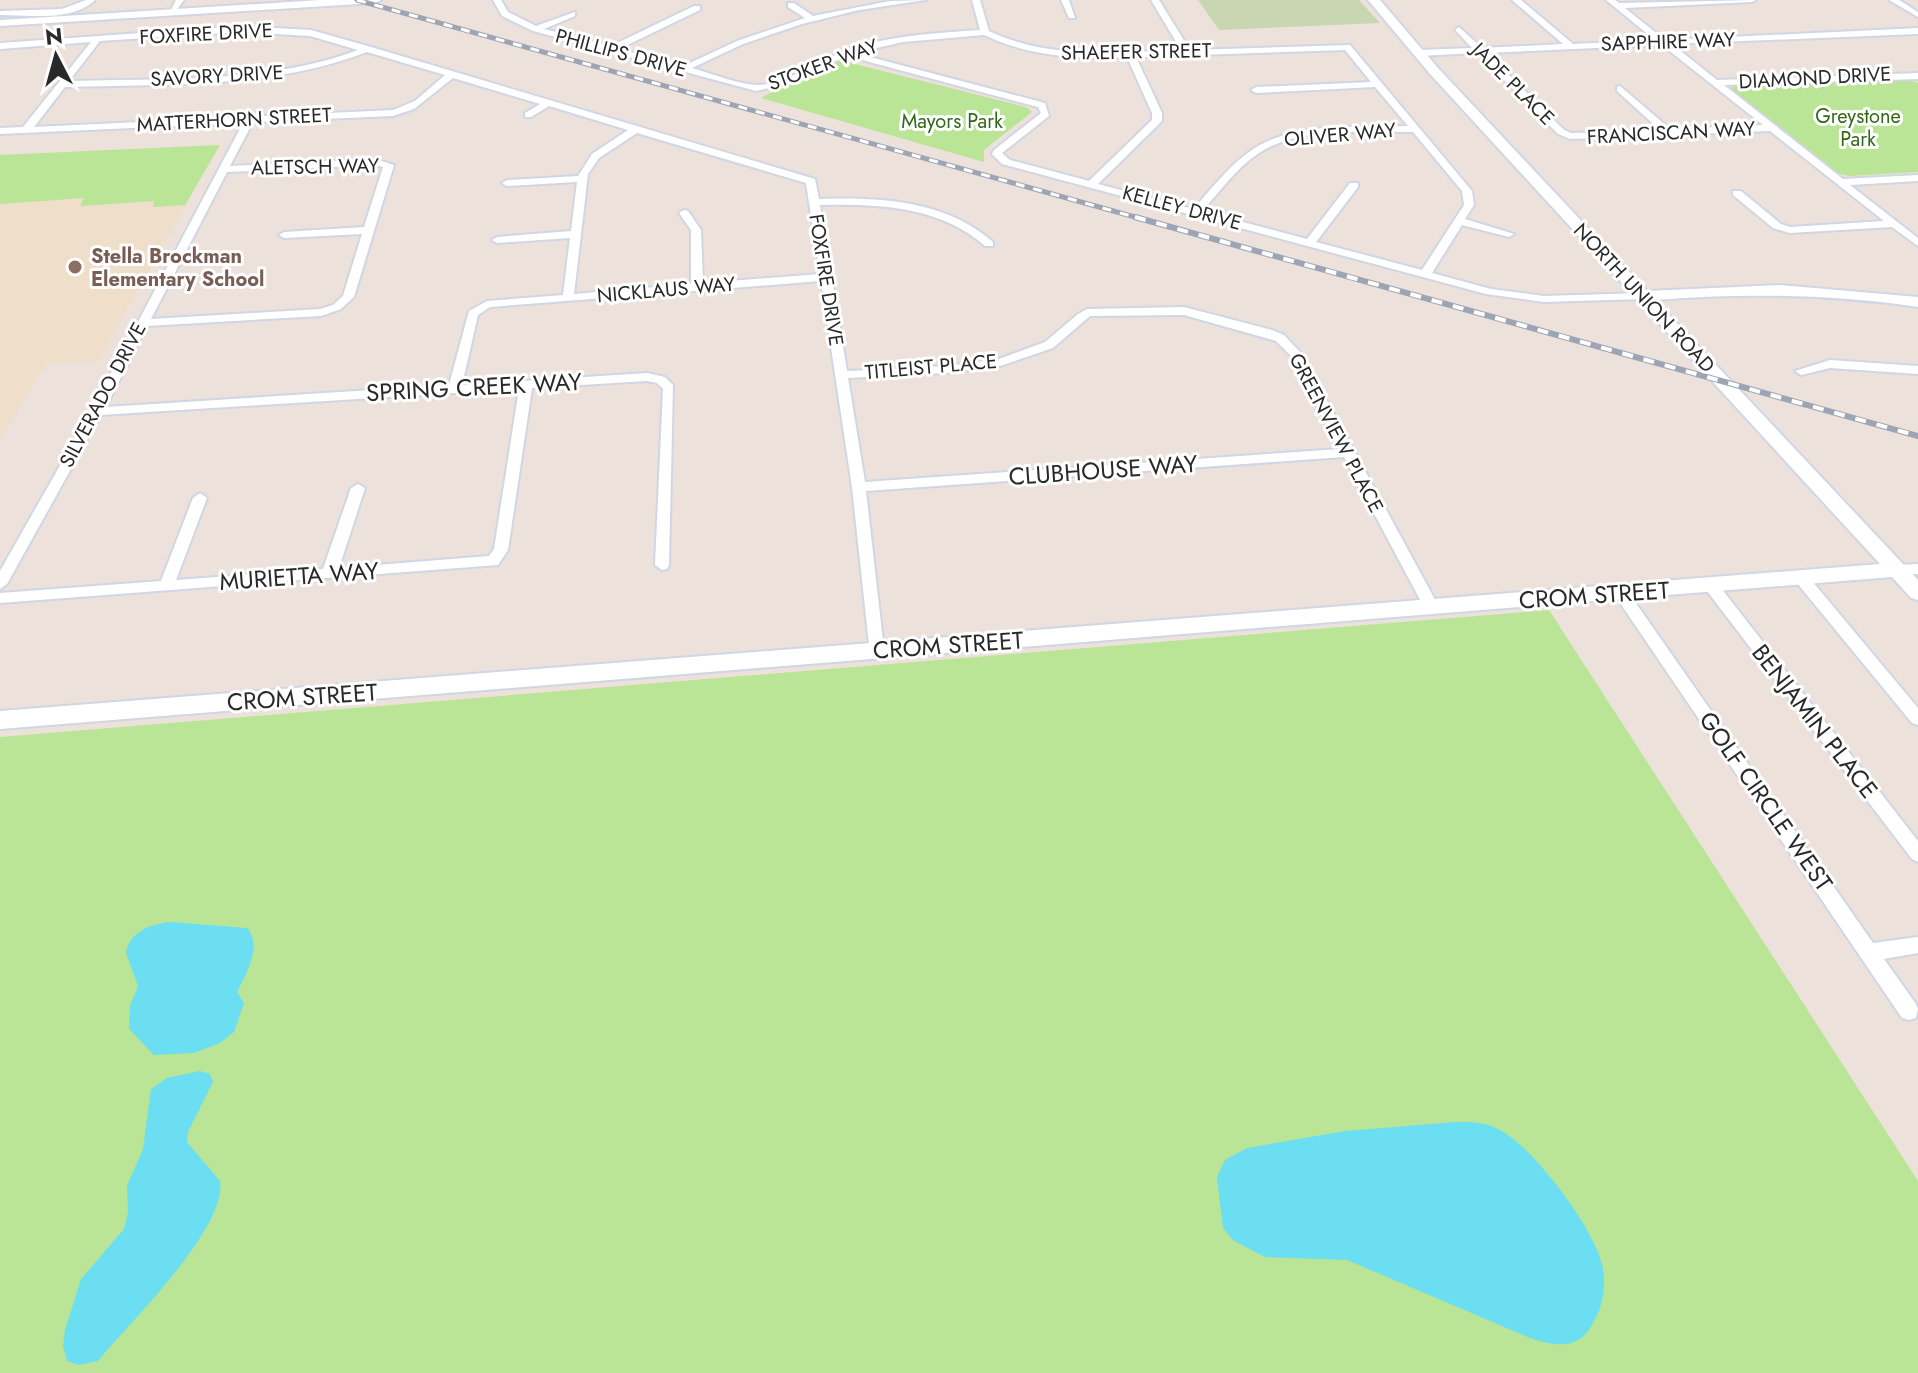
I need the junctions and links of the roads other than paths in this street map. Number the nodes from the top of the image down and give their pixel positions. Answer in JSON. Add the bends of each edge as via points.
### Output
{"nodes":[{"id":1,"x":91,"y":0,"type":"edge"},
{"id":2,"x":271,"y":0,"type":"edge"},
{"id":3,"x":375,"y":0,"type":"edge"},
{"id":4,"x":497,"y":0,"type":"edge"},
{"id":5,"x":922,"y":0,"type":"edge"},
{"id":6,"x":976,"y":0,"type":"edge"},
{"id":7,"x":1065,"y":0,"type":"edge"},
{"id":8,"x":1155,"y":0,"type":"edge"},
{"id":9,"x":1374,"y":0,"type":"edge"},
{"id":10,"x":1516,"y":0,"type":"edge"},
{"id":11,"x":1752,"y":0,"type":"edge"},
{"id":12,"x":1893,"y":0,"type":"edge"},
{"id":13,"x":1614,"y":3,"type":"edge"},
{"id":14,"x":177,"y":5,"type":"edge"},
{"id":15,"x":791,"y":5,"type":"dead end"},
{"id":16,"x":697,"y":8,"type":"dead end"},
{"id":17,"x":0,"y":13,"type":"edge"},
{"id":18,"x":572,"y":14,"type":"dead end"},
{"id":19,"x":1918,"y":15,"type":"edge"},
{"id":20,"x":1072,"y":16,"type":"dead end"},
{"id":21,"x":811,"y":18,"type":"junction"},
{"id":22,"x":0,"y":21,"type":"edge"},
{"id":23,"x":536,"y":29,"type":"junction"},
{"id":24,"x":1459,"y":30,"type":"dead end"},
{"id":25,"x":1918,"y":31,"type":"edge"},
{"id":26,"x":985,"y":32,"type":"junction"},
{"id":27,"x":96,"y":41,"type":"junction"},
{"id":28,"x":1664,"y":42,"type":"junction"},
{"id":29,"x":0,"y":46,"type":"edge"},
{"id":30,"x":1571,"y":46,"type":"junction"},
{"id":31,"x":368,"y":49,"type":"junction"},
{"id":32,"x":610,"y":50,"type":"junction"},
{"id":33,"x":1479,"y":50,"type":"junction"},
{"id":34,"x":1186,"y":51,"type":"junction"},
{"id":35,"x":846,"y":53,"type":"junction"},
{"id":36,"x":1419,"y":53,"type":"junction"},
{"id":37,"x":1130,"y":54,"type":"junction"},
{"id":38,"x":683,"y":69,"type":"junction"},
{"id":39,"x":453,"y":74,"type":"junction"},
{"id":40,"x":1916,"y":76,"type":"edge"},
{"id":41,"x":1715,"y":83,"type":"junction"},
{"id":42,"x":63,"y":84,"type":"junction"},
{"id":43,"x":1380,"y":84,"type":"junction"},
{"id":44,"x":756,"y":88,"type":"joint"},
{"id":45,"x":1620,"y":89,"type":"dead end"},
{"id":46,"x":1256,"y":90,"type":"dead end"},
{"id":47,"x":548,"y":103,"type":"junction"},
{"id":48,"x":528,"y":115,"type":"dead end"},
{"id":49,"x":249,"y":120,"type":"junction"},
{"id":50,"x":1772,"y":128,"type":"junction"},
{"id":51,"x":636,"y":129,"type":"junction"},
{"id":52,"x":1417,"y":129,"type":"junction"},
{"id":53,"x":26,"y":130,"type":"junction"},
{"id":54,"x":0,"y":131,"type":"edge"},
{"id":55,"x":1669,"y":133,"type":"junction"},
{"id":56,"x":1570,"y":136,"type":"joint"},
{"id":57,"x":224,"y":169,"type":"junction"},
{"id":58,"x":1918,"y":178,"type":"edge"},
{"id":59,"x":582,"y":179,"type":"junction"},
{"id":60,"x":1842,"y":182,"type":"junction"},
{"id":61,"x":507,"y":183,"type":"dead end"},
{"id":62,"x":1092,"y":184,"type":"junction"},
{"id":63,"x":1354,"y":185,"type":"dead end"},
{"id":64,"x":1737,"y":193,"type":"dead end"},
{"id":65,"x":815,"y":202,"type":"junction"},
{"id":66,"x":1196,"y":212,"type":"junction"},
{"id":67,"x":684,"y":213,"type":"dead end"},
{"id":68,"x":1460,"y":221,"type":"junction"},
{"id":69,"x":1894,"y":224,"type":"junction"},
{"id":70,"x":369,"y":230,"type":"junction"},
{"id":71,"x":577,"y":234,"type":"junction"},
{"id":72,"x":1509,"y":234,"type":"dead end"},
{"id":73,"x":284,"y":235,"type":"dead end"},
{"id":74,"x":497,"y":240,"type":"dead end"},
{"id":75,"x":1918,"y":243,"type":"edge"},
{"id":76,"x":989,"y":244,"type":"dead end"},
{"id":77,"x":1309,"y":244,"type":"junction"},
{"id":78,"x":1425,"y":275,"type":"junction"},
{"id":79,"x":825,"y":277,"type":"junction"},
{"id":80,"x":697,"y":287,"type":"junction"},
{"id":81,"x":1642,"y":296,"type":"junction"},
{"id":82,"x":568,"y":297,"type":"junction"},
{"id":83,"x":1918,"y":302,"type":"edge"},
{"id":84,"x":142,"y":323,"type":"junction"},
{"id":85,"x":1062,"y":335,"type":"joint"},
{"id":86,"x":1918,"y":370,"type":"edge"},
{"id":87,"x":1801,"y":371,"type":"dead end"},
{"id":88,"x":841,"y":375,"type":"junction"},
{"id":89,"x":526,"y":384,"type":"junction"},
{"id":90,"x":455,"y":387,"type":"junction"},
{"id":91,"x":97,"y":411,"type":"junction"},
{"id":92,"x":1347,"y":453,"type":"junction"},
{"id":93,"x":859,"y":487,"type":"junction"},
{"id":94,"x":358,"y":488,"type":"dead end"},
{"id":95,"x":200,"y":498,"type":"dead end"},
{"id":96,"x":662,"y":565,"type":"dead end"},
{"id":97,"x":1907,"y":569,"type":"edge"},
{"id":98,"x":329,"y":574,"type":"junction"},
{"id":99,"x":1802,"y":579,"type":"junction"},
{"id":100,"x":0,"y":584,"type":"edge"},
{"id":101,"x":166,"y":586,"type":"junction"},
{"id":102,"x":1712,"y":587,"type":"junction"},
{"id":103,"x":1621,"y":593,"type":"junction"},
{"id":104,"x":1918,"y":593,"type":"edge"},
{"id":105,"x":0,"y":598,"type":"edge"},
{"id":106,"x":1431,"y":607,"type":"junction"},
{"id":107,"x":876,"y":650,"type":"junction"},
{"id":108,"x":1918,"y":719,"type":"edge"},
{"id":109,"x":0,"y":720,"type":"edge"},
{"id":110,"x":1918,"y":854,"type":"edge"},
{"id":111,"x":1918,"y":945,"type":"edge"},
{"id":112,"x":1871,"y":952,"type":"junction"},
{"id":113,"x":1909,"y":1011,"type":"dead end"}],
"edges":[{"from":1,"to":17,"type":"street","via":[[69,10]]},
{"from":2,"to":14,"type":"street"},
{"from":3,"to":14,"type":"street"},
{"from":4,"to":23,"type":"street","name":"PHILLIPS DRIVE","via":[[505,14]]},
{"from":5,"to":21,"type":"street"},
{"from":6,"to":26,"type":"street"},
{"from":7,"to":20,"type":"street"},
{"from":8,"to":34,"type":"street"},
{"from":9,"to":36,"type":"street","name":"NORTH UNION ROAD"},
{"from":10,"to":30,"type":"street"},
{"from":11,"to":13,"type":"street"},
{"from":12,"to":19,"type":"street"},
{"from":13,"to":28,"type":"street"},
{"from":14,"to":22,"type":"street"},
{"from":15,"to":21,"type":"street"},
{"from":16,"to":32,"type":"street"},
{"from":18,"to":23,"type":"street"},
{"from":21,"to":38,"type":"street","via":[[738,42]]},
{"from":23,"to":32,"type":"street","name":"PHILLIPS DRIVE"},
{"from":24,"to":33,"type":"street","name":"JADE PLACE"},
{"from":25,"to":28,"type":"street","name":"SAPPHIRE WAY"},
{"from":26,"to":35,"type":"street","name":"STOKER WAY","via":[[912,38]]},
{"from":26,"to":37,"type":"street","name":"SHAEFER STREET","via":[[1043,53]]},
{"from":27,"to":29,"type":"street","name":"FOXFIRE DRIVE"},
{"from":27,"to":31,"type":"street","name":"FOXFIRE DRIVE","via":[[263,29],[311,33]]},
{"from":27,"to":42,"type":"street"},
{"from":28,"to":30,"type":"street","name":"SAPPHIRE WAY"},
{"from":28,"to":41,"type":"street"},
{"from":30,"to":33,"type":"street","name":"SAPPHIRE WAY"},
{"from":31,"to":39,"type":"street","name":"FOXFIRE DRIVE"},
{"from":31,"to":42,"type":"street","name":"SAVORY DRIVE","via":[[319,67],[282,73]]},
{"from":32,"to":38,"type":"street","name":"PHILLIPS DRIVE"},
{"from":33,"to":36,"type":"street","name":"SAPPHIRE WAY"},
{"from":33,"to":56,"type":"street","name":"JADE PLACE"},
{"from":34,"to":37,"type":"street","name":"SHAEFER STREET"},
{"from":34,"to":43,"type":"street","name":"SHAEFER STREET","via":[[1343,46]]},
{"from":35,"to":44,"type":"street","name":"STOKER WAY"},
{"from":35,"to":62,"type":"street","name":"KELLEY DRIVE","via":[[1042,105],[1046,114],[997,154],[1006,162]]},
{"from":36,"to":81,"type":"street","name":"NORTH UNION ROAD"},
{"from":37,"to":62,"type":"street","via":[[1157,121]]},
{"from":38,"to":44,"type":"street","name":"PHILLIPS DRIVE"},
{"from":39,"to":47,"type":"street","name":"FOXFIRE DRIVE"},
{"from":39,"to":49,"type":"street","name":"MATTERHORN STREET","via":[[431,87],[409,111]]},
{"from":40,"to":41,"type":"street","name":"DIAMOND DRIVE"},
{"from":41,"to":50,"type":"street"},
{"from":42,"to":53,"type":"street"},
{"from":43,"to":46,"type":"street"},
{"from":43,"to":52,"type":"street"},
{"from":45,"to":55,"type":"street"},
{"from":47,"to":48,"type":"street"},
{"from":47,"to":51,"type":"street","name":"FOXFIRE DRIVE"},
{"from":49,"to":53,"type":"street","name":"MATTERHORN STREET"},
{"from":49,"to":57,"type":"street","name":"SILVERADO DRIVE"},
{"from":50,"to":55,"type":"street","name":"FRANCISCAN WAY"},
{"from":50,"to":60,"type":"street"},
{"from":51,"to":59,"type":"street","via":[[595,156]]},
{"from":51,"to":65,"type":"street","name":"FOXFIRE DRIVE","via":[[803,177],[813,184]]},
{"from":52,"to":66,"type":"street","name":"OLIVER WAY","via":[[1275,141],[1253,153]]},
{"from":52,"to":68,"type":"street","via":[[1467,191],[1469,205]]},
{"from":53,"to":54,"type":"street","name":"MATTERHORN STREET"},
{"from":55,"to":56,"type":"street","name":"FRANCISCAN WAY"},
{"from":57,"to":70,"type":"street","name":"ALETSCH WAY","via":[[389,165]]},
{"from":57,"to":84,"type":"street","name":"SILVERADO DRIVE"},
{"from":58,"to":60,"type":"street"},
{"from":59,"to":61,"type":"street"},
{"from":59,"to":71,"type":"street"},
{"from":60,"to":69,"type":"street"},
{"from":62,"to":66,"type":"street","name":"KELLEY DRIVE"},
{"from":63,"to":77,"type":"street"},
{"from":64,"to":69,"type":"street","via":[[1789,230]]},
{"from":65,"to":76,"type":"street","via":[[899,205],[967,225]]},
{"from":65,"to":79,"type":"street","name":"FOXFIRE DRIVE"},
{"from":66,"to":77,"type":"street","name":"KELLEY DRIVE"},
{"from":67,"to":80,"type":"street","via":[[696,230]]},
{"from":68,"to":72,"type":"street"},
{"from":68,"to":78,"type":"street"},
{"from":69,"to":75,"type":"street"},
{"from":70,"to":73,"type":"street"},
{"from":70,"to":84,"type":"street","via":[[348,297],[337,307]]},
{"from":71,"to":74,"type":"street"},
{"from":71,"to":82,"type":"street"},
{"from":77,"to":78,"type":"street","name":"KELLEY DRIVE"},
{"from":78,"to":81,"type":"street","name":"KELLEY DRIVE","via":[[1529,298]]},
{"from":79,"to":80,"type":"street","name":"NICKLAUS WAY"},
{"from":79,"to":88,"type":"street","name":"FOXFIRE DRIVE"},
{"from":80,"to":82,"type":"street","name":"NICKLAUS WAY"},
{"from":81,"to":83,"type":"street","via":[[1772,287]]},
{"from":81,"to":97,"type":"street","name":"NORTH UNION ROAD"},
{"from":82,"to":90,"type":"street","name":"NICKLAUS WAY","via":[[487,304],[473,313]]},
{"from":84,"to":91,"type":"street","name":"SILVERADO DRIVE"},
{"from":85,"to":88,"type":"street","name":"TITLEIST PLACE","via":[[994,363]]},
{"from":85,"to":92,"type":"street","name":"GREENVIEW PLACE","via":[[1087,313],[1163,310],[1204,314],[1268,333],[1295,353]]},
{"from":86,"to":87,"type":"street","via":[[1830,364]]},
{"from":88,"to":93,"type":"street","name":"FOXFIRE DRIVE"},
{"from":89,"to":90,"type":"street","name":"SPRING CREEK WAY"},
{"from":89,"to":96,"type":"street","name":"SPRING CREEK WAY","via":[[647,377],[669,388]]},
{"from":89,"to":98,"type":"street","name":"MURIETTA WAY","via":[[501,550],[493,561]]},
{"from":90,"to":91,"type":"street","name":"SPRING CREEK WAY"},
{"from":91,"to":100,"type":"street","name":"SILVERADO DRIVE"},
{"from":92,"to":93,"type":"street","name":"CLUBHOUSE WAY"},
{"from":92,"to":106,"type":"street","name":"GREENVIEW PLACE"},
{"from":93,"to":107,"type":"street","name":"FOXFIRE DRIVE"},
{"from":94,"to":98,"type":"street"},
{"from":95,"to":101,"type":"street"},
{"from":97,"to":99,"type":"street","name":"CROM STREET"},
{"from":97,"to":104,"type":"street","name":"NORTH UNION ROAD"},
{"from":98,"to":101,"type":"street","name":"MURIETTA WAY"},
{"from":99,"to":102,"type":"street","name":"CROM STREET"},
{"from":99,"to":108,"type":"street"},
{"from":101,"to":105,"type":"street","name":"MURIETTA WAY"},
{"from":102,"to":103,"type":"street","name":"CROM STREET"},
{"from":102,"to":110,"type":"street","name":"BENJAMIN PLACE"},
{"from":103,"to":106,"type":"street","name":"CROM STREET"},
{"from":103,"to":112,"type":"street","name":"GOLF CIRCLE WEST"},
{"from":106,"to":107,"type":"street","name":"CROM STREET"},
{"from":107,"to":109,"type":"street","name":"CROM STREET"},
{"from":111,"to":112,"type":"street"},
{"from":112,"to":113,"type":"street","name":"GOLF CIRCLE WEST"}]}
